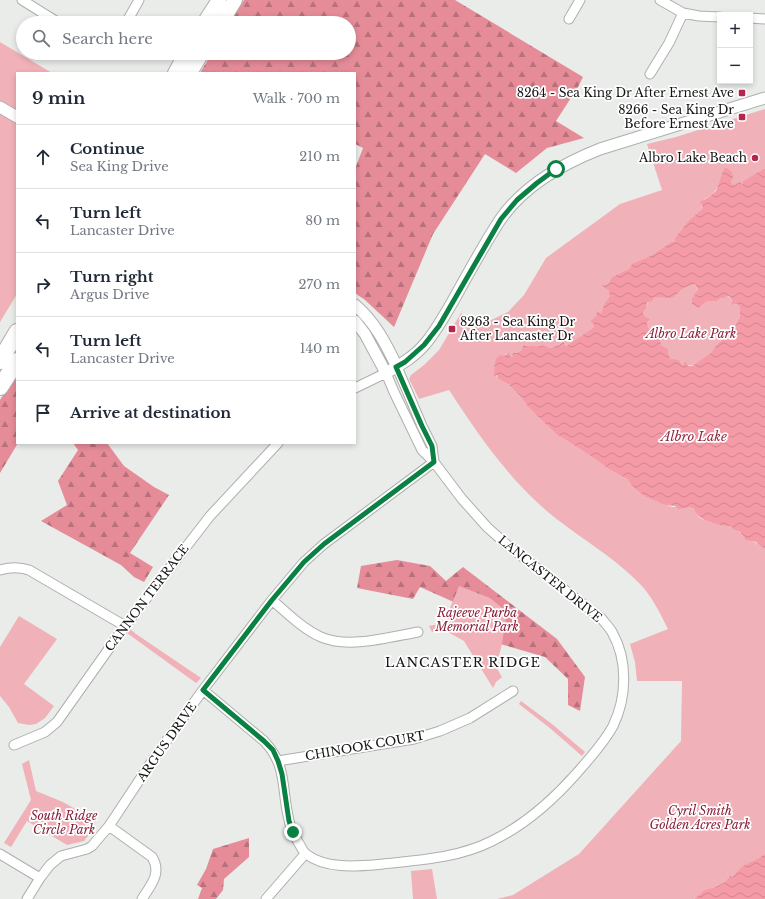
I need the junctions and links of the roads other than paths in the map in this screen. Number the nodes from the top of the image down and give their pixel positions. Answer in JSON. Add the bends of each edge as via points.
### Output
{"nodes":[{"id":1,"x":22,"y":0,"type":"edge"},
{"id":2,"x":139,"y":0,"type":"edge"},
{"id":3,"x":219,"y":0,"type":"edge"},
{"id":4,"x":235,"y":0,"type":"edge"},
{"id":5,"x":580,"y":0,"type":"edge"},
{"id":6,"x":660,"y":0,"type":"edge"},
{"id":7,"x":683,"y":13,"type":"junction"},
{"id":8,"x":48,"y":16,"type":"edge"},
{"id":9,"x":130,"y":16,"type":"edge"},
{"id":10,"x":209,"y":16,"type":"edge"},
{"id":11,"x":225,"y":16,"type":"edge"},
{"id":12,"x":717,"y":17,"type":"edge"},
{"id":13,"x":753,"y":18,"type":"edge"},
{"id":14,"x":569,"y":19,"type":"dead end"},
{"id":15,"x":765,"y":19,"type":"edge"},
{"id":16,"x":182,"y":60,"type":"edge"},
{"id":17,"x":198,"y":60,"type":"edge"},
{"id":18,"x":175,"y":72,"type":"edge"},
{"id":19,"x":191,"y":72,"type":"edge"},
{"id":20,"x":650,"y":74,"type":"dead end"},
{"id":21,"x":765,"y":98,"type":"edge"},
{"id":22,"x":0,"y":107,"type":"edge"},
{"id":23,"x":16,"y":116,"type":"edge"},
{"id":24,"x":356,"y":306,"type":"edge"},
{"id":25,"x":356,"y":322,"type":"edge"},
{"id":26,"x":16,"y":334,"type":"edge"},
{"id":27,"x":0,"y":361,"type":"edge"},
{"id":28,"x":16,"y":363,"type":"edge"},
{"id":29,"x":396,"y":367,"type":"junction"},
{"id":30,"x":386,"y":373,"type":"junction"},
{"id":31,"x":0,"y":387,"type":"edge"},
{"id":32,"x":356,"y":388,"type":"edge"},
{"id":33,"x":422,"y":426,"type":"junction"},
{"id":34,"x":412,"y":431,"type":"junction"},
{"id":35,"x":277,"y":444,"type":"edge"},
{"id":36,"x":434,"y":462,"type":"junction"},
{"id":37,"x":0,"y":570,"type":"edge"},
{"id":38,"x":272,"y":600,"type":"junction"},
{"id":39,"x":125,"y":626,"type":"junction"},
{"id":40,"x":418,"y":632,"type":"dead end"},
{"id":41,"x":203,"y":690,"type":"junction"},
{"id":42,"x":514,"y":691,"type":"dead end"},
{"id":43,"x":14,"y":745,"type":"dead end"},
{"id":44,"x":278,"y":761,"type":"junction"},
{"id":45,"x":109,"y":826,"type":"junction"},
{"id":46,"x":0,"y":854,"type":"edge"},
{"id":47,"x":305,"y":854,"type":"junction"},
{"id":48,"x":40,"y":878,"type":"junction"},
{"id":49,"x":27,"y":899,"type":"edge"},
{"id":50,"x":142,"y":899,"type":"edge"},
{"id":51,"x":266,"y":899,"type":"edge"}],
"edges":[{"from":1,"to":8,"type":"street"},
{"from":2,"to":9,"type":"street"},
{"from":3,"to":10,"type":"main road"},
{"from":4,"to":11,"type":"main road"},
{"from":5,"to":14,"type":"street"},
{"from":6,"to":7,"type":"street"},
{"from":7,"to":12,"type":"street"},
{"from":7,"to":20,"type":"street"},
{"from":13,"to":15,"type":"street"},
{"from":16,"to":18,"type":"main road"},
{"from":17,"to":19,"type":"main road"},
{"from":21,"to":29,"type":"street","via":[[600,149],[556,169],[517,200],[501,219],[439,326],[424,345]]},
{"from":22,"to":23,"type":"street"},
{"from":24,"to":29,"type":"street","name":"LANCASTER DRIVE","via":[[377,330]]},
{"from":25,"to":30,"type":"street","name":"LANCASTER DRIVE"},
{"from":26,"to":27,"type":"highway"},
{"from":28,"to":31,"type":"highway"},
{"from":29,"to":30,"type":"street"},
{"from":29,"to":33,"type":"street","name":"LANCASTER DRIVE"},
{"from":30,"to":32,"type":"street"},
{"from":30,"to":34,"type":"street","name":"LANCASTER DRIVE"},
{"from":33,"to":34,"type":"street"},
{"from":33,"to":36,"type":"street","name":"LANCASTER DRIVE","via":[[432,446]]},
{"from":34,"to":36,"type":"street","name":"LANCASTER DRIVE","via":[[422,450]]},
{"from":35,"to":39,"type":"street","name":"CANNON TERRACE","via":[[210,516]]},
{"from":36,"to":38,"type":"street","name":"ARGUS DRIVE","via":[[324,544],[304,562]]},
{"from":36,"to":47,"type":"street","name":"LANCASTER DRIVE","via":[[487,527],[601,618],[612,632],[620,652],[623,672],[622,698],[617,714],[607,734],[560,792],[532,816],[491,841],[439,858],[367,865],[331,864]]},
{"from":37,"to":39,"type":"street","via":[[29,570]]},
{"from":38,"to":40,"type":"street","via":[[309,630],[333,641],[354,643]]},
{"from":38,"to":41,"type":"street","name":"ARGUS DRIVE"},
{"from":39,"to":43,"type":"street","name":"CANNON TERRACE","via":[[57,722],[45,732]]},
{"from":41,"to":44,"type":"street","via":[[264,741],[273,750]]},
{"from":41,"to":45,"type":"street","name":"ARGUS DRIVE"},
{"from":42,"to":44,"type":"street","name":"CHINOOK COURT","via":[[470,718],[414,739]]},
{"from":44,"to":47,"type":"street","via":[[289,821]]},
{"from":45,"to":48,"type":"street","name":"ARGUS DRIVE","via":[[87,850],[61,856]]},
{"from":45,"to":50,"type":"street","via":[[152,857],[155,862],[156,877]]},
{"from":46,"to":48,"type":"street"},
{"from":47,"to":51,"type":"street"},
{"from":48,"to":49,"type":"street","name":"ARGUS DRIVE"}]}
